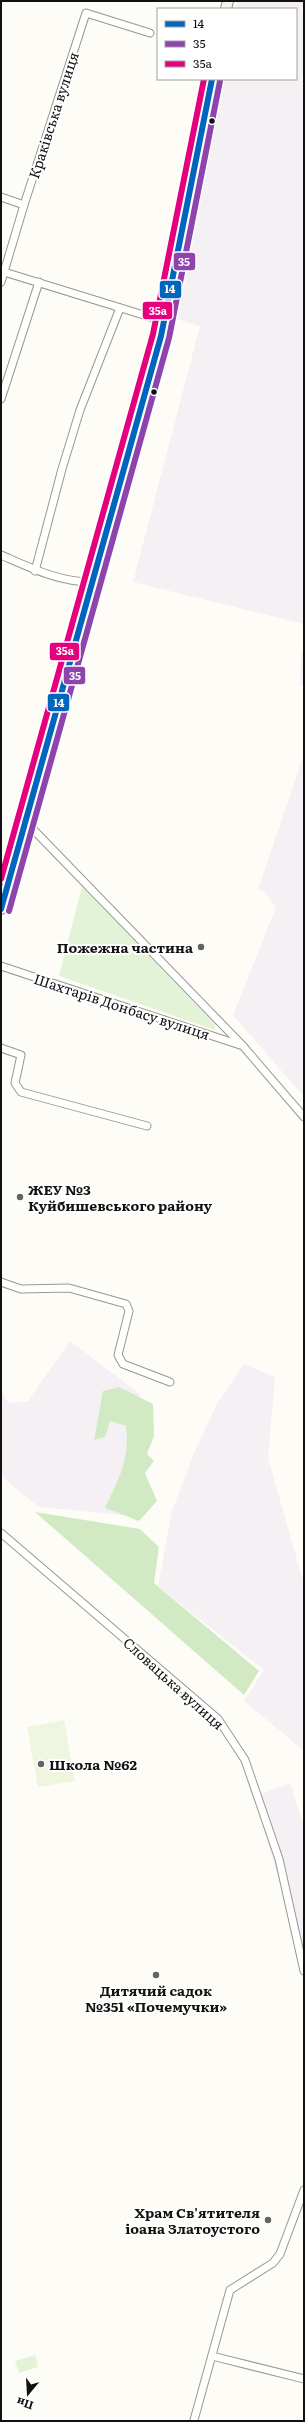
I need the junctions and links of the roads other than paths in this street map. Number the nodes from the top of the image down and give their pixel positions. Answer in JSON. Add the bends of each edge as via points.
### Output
{"nodes":[{"id":1,"x":150,"y":33,"type":"dead end"},
{"id":2,"x":212,"y":80,"type":"edge"},
{"id":3,"x":1,"y":197,"type":"edge"},
{"id":4,"x":24,"y":205,"type":"junction"},
{"id":5,"x":3,"y":271,"type":"edge"},
{"id":6,"x":1,"y":282,"type":"edge"},
{"id":7,"x":39,"y":282,"type":"junction"},
{"id":8,"x":120,"y":308,"type":"junction"},
{"id":9,"x":163,"y":321,"type":"junction"},
{"id":10,"x":1,"y":399,"type":"edge"},
{"id":11,"x":1,"y":555,"type":"edge"},
{"id":12,"x":35,"y":571,"type":"junction"},
{"id":13,"x":92,"y":582,"type":"junction"},
{"id":14,"x":26,"y":822,"type":"junction"},
{"id":15,"x":1,"y":909,"type":"edge"},
{"id":16,"x":1,"y":966,"type":"edge"},
{"id":17,"x":242,"y":1046,"type":"junction"},
{"id":18,"x":1,"y":1048,"type":"edge"},
{"id":19,"x":304,"y":1117,"type":"edge"},
{"id":20,"x":147,"y":1126,"type":"dead end"},
{"id":21,"x":1,"y":1282,"type":"edge"},
{"id":22,"x":170,"y":1382,"type":"dead end"},
{"id":23,"x":1,"y":1533,"type":"edge"},
{"id":24,"x":304,"y":1971,"type":"edge"},
{"id":25,"x":304,"y":2190,"type":"edge"},
{"id":26,"x":212,"y":2356,"type":"junction"},
{"id":27,"x":304,"y":2379,"type":"edge"},
{"id":28,"x":194,"y":2420,"type":"edge"}],
"edges":[{"from":1,"to":4,"type":"street","name":"Краківська вулиця","via":[[86,13]]},
{"from":2,"to":9,"type":"main road"},
{"from":3,"to":4,"type":"street"},
{"from":4,"to":5,"type":"street","name":"Краківська вулиця"},
{"from":5,"to":6,"type":"street","name":"Краківська вулиця"},
{"from":5,"to":7,"type":"street"},
{"from":7,"to":8,"type":"street"},
{"from":7,"to":10,"type":"street"},
{"from":8,"to":9,"type":"street"},
{"from":8,"to":12,"type":"street","via":[[80,410]]},
{"from":9,"to":13,"type":"main road"},
{"from":11,"to":12,"type":"street"},
{"from":12,"to":13,"type":"street","via":[[72,582]]},
{"from":13,"to":14,"type":"main road"},
{"from":14,"to":15,"type":"main road"},
{"from":14,"to":17,"type":"street","name":"Шахтарів Донбасу вулиця"},
{"from":16,"to":17,"type":"street","name":"Шахтарів Донбасу вулиця"},
{"from":17,"to":19,"type":"street","name":"Шахтарів Донбасу вулиця"},
{"from":18,"to":20,"type":"street","via":[[21,1055],[16,1086],[21,1092]]},
{"from":21,"to":22,"type":"street","via":[[21,1289],[69,1288],[126,1304],[129,1311],[118,1356],[120,1360],[123,1364]]},
{"from":23,"to":24,"type":"street","name":"Словацька вулиця","via":[[218,1719],[233,1740],[245,1760],[279,1859]]},
{"from":25,"to":26,"type":"street","via":[[280,2254],[273,2263],[230,2290]]},
{"from":26,"to":27,"type":"street"},
{"from":26,"to":28,"type":"street"}]}
